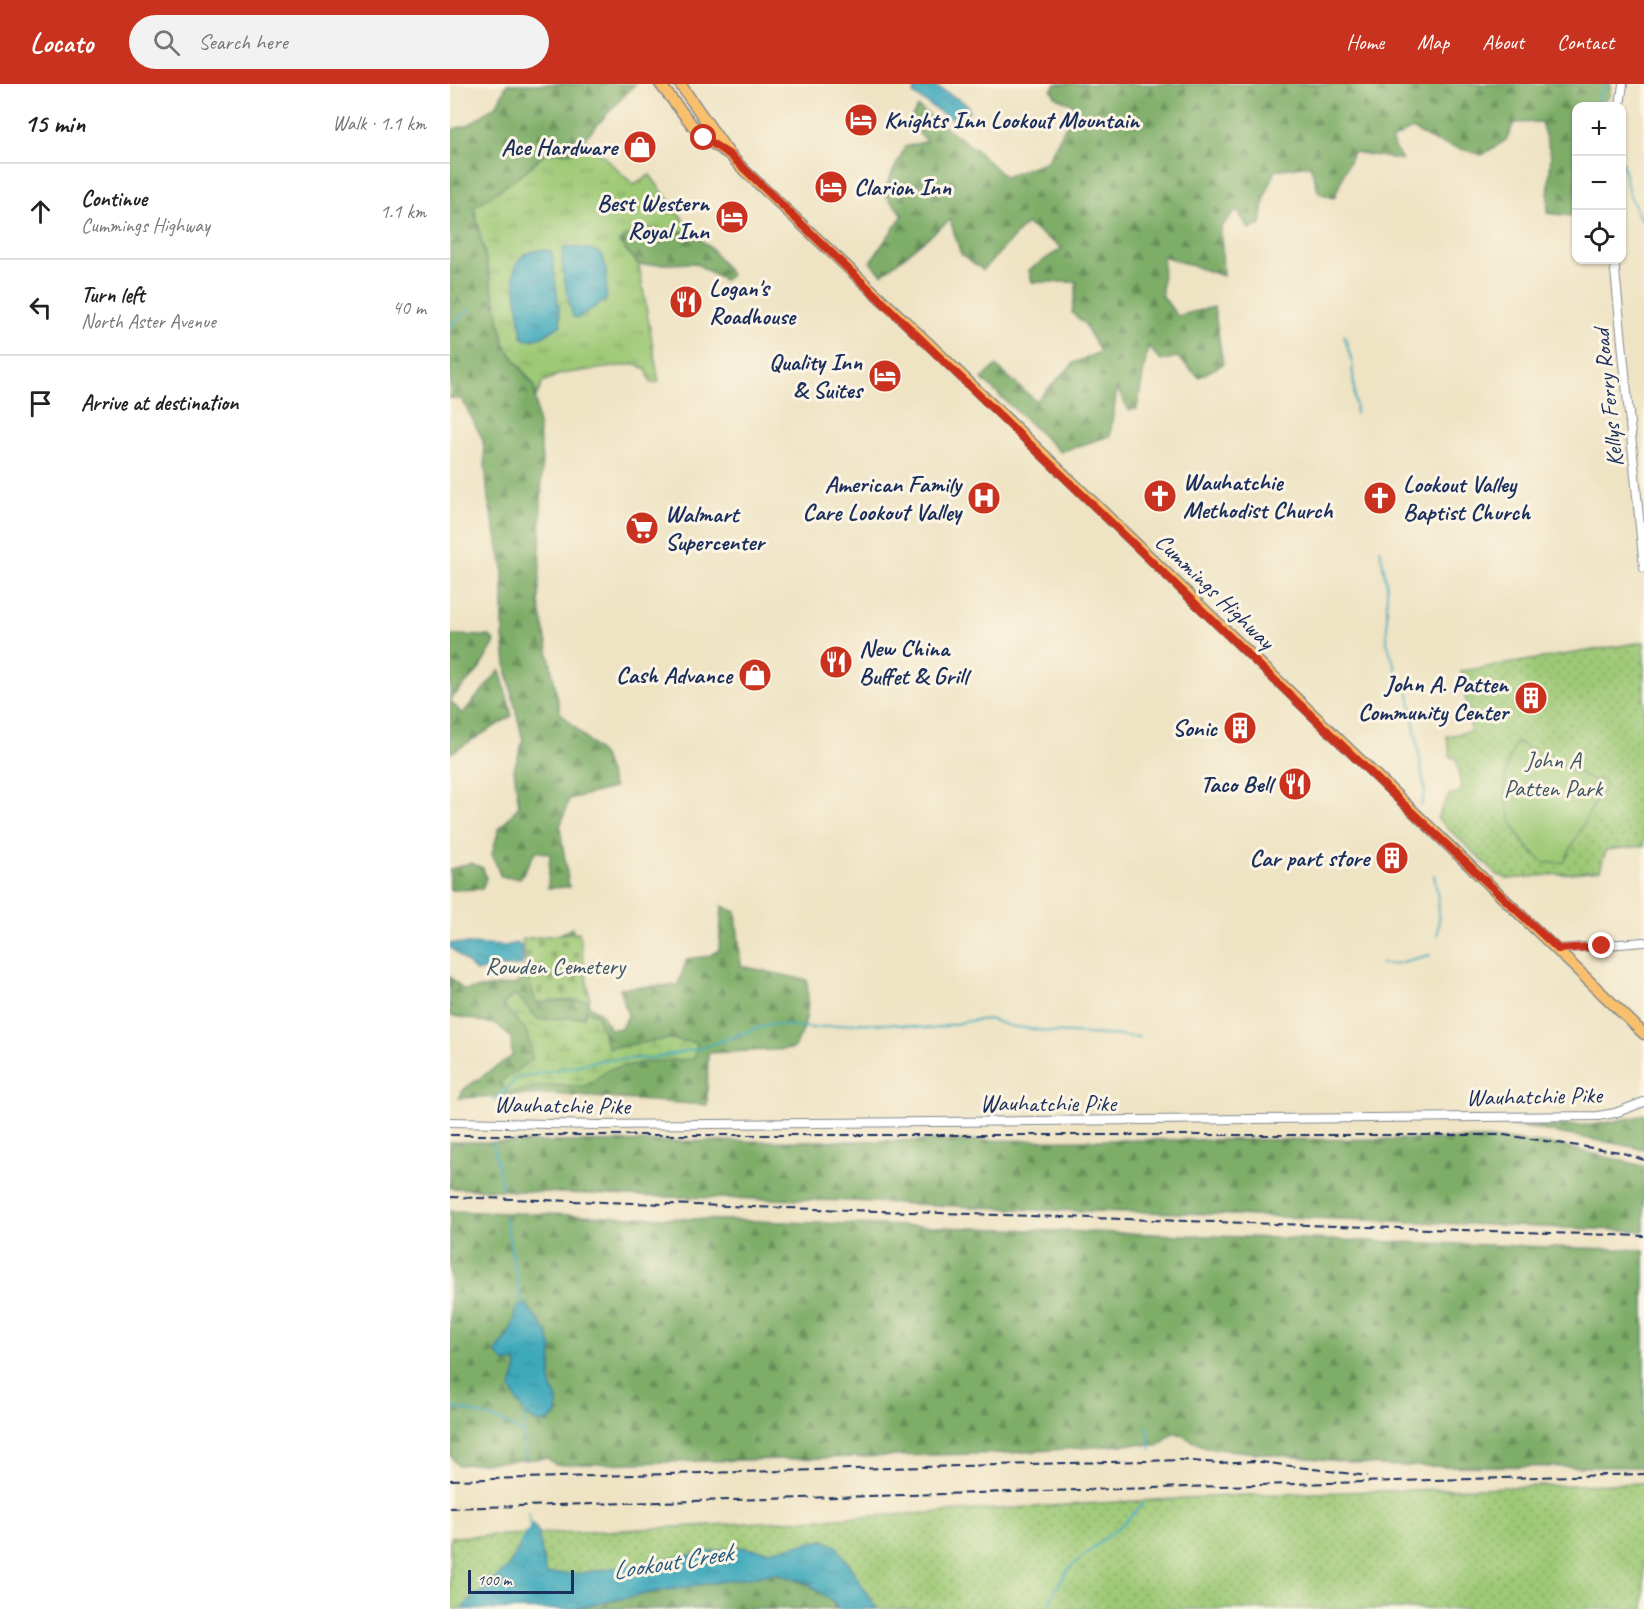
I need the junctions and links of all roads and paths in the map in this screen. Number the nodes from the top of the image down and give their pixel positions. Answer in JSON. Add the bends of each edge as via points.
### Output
{"nodes":[{"id":1,"x":660,"y":84,"type":"edge"},
{"id":2,"x":680,"y":84,"type":"edge"},
{"id":3,"x":1623,"y":84,"type":"edge"},
{"id":4,"x":1621,"y":102,"type":"edge"},
{"id":5,"x":730,"y":155,"type":"junction"},
{"id":6,"x":1614,"y":264,"type":"edge"},
{"id":7,"x":1644,"y":568,"type":"edge"},
{"id":8,"x":1644,"y":942,"type":"edge"},
{"id":9,"x":1558,"y":949,"type":"junction"},
{"id":10,"x":1644,"y":1034,"type":"edge"},
{"id":11,"x":1644,"y":1102,"type":"edge"},
{"id":12,"x":450,"y":1122,"type":"edge"}],
"edges":[{"from":1,"to":5,"type":"main road","name":"Cummings Highway","via":[[700,135]]},
{"from":2,"to":5,"type":"main road","name":"Cummings Highway"},
{"from":3,"to":4,"type":"street"},
{"from":5,"to":9,"type":"main road","name":"Cummings Highway"},
{"from":6,"to":7,"type":"street","name":"Kellys Ferry Road"},
{"from":8,"to":9,"type":"street"},
{"from":9,"to":10,"type":"main road","name":"Cummings Highway"},
{"from":11,"to":12,"type":"street","name":"Wauhatchie Pike","via":[[1598,1116],[598,1125]]}]}
